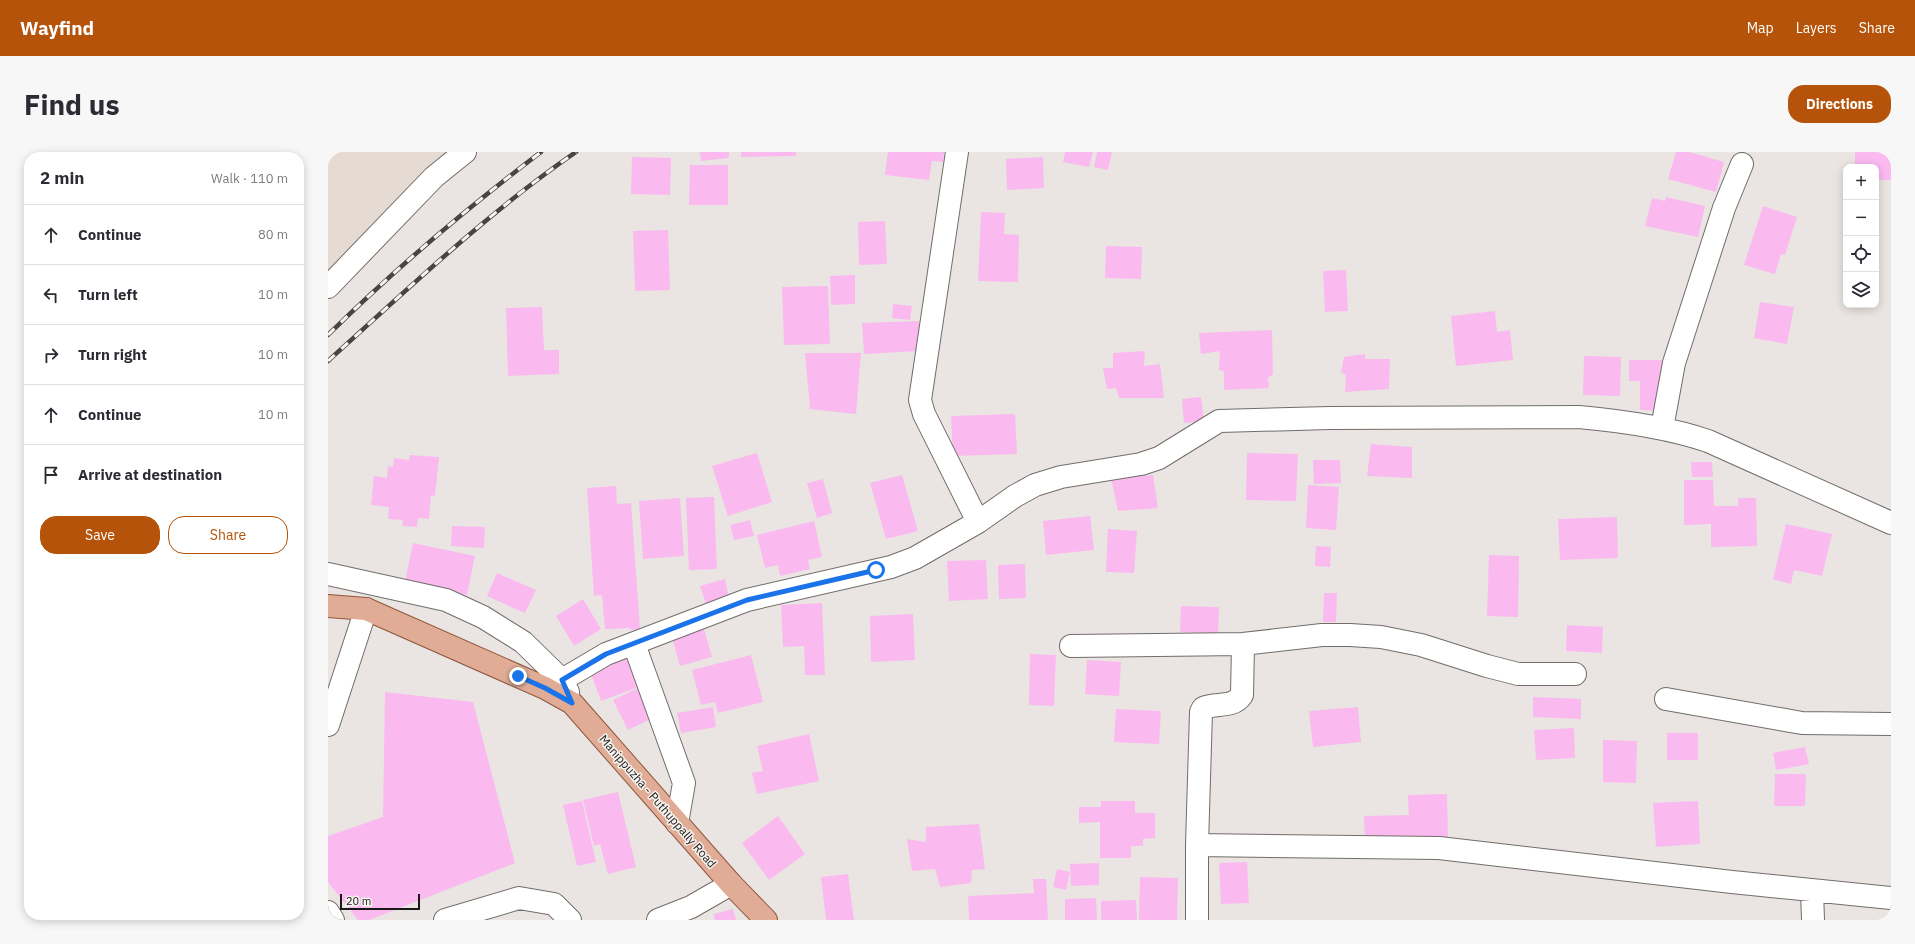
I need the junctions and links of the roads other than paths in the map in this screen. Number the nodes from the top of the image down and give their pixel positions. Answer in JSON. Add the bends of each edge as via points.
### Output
{"nodes":[{"id":1,"x":465,"y":152,"type":"edge"},
{"id":2,"x":957,"y":152,"type":"edge"},
{"id":3,"x":1742,"y":164,"type":"dead end"},
{"id":4,"x":328,"y":287,"type":"edge"},
{"id":5,"x":1662,"y":428,"type":"junction"},
{"id":6,"x":978,"y":522,"type":"junction"},
{"id":7,"x":1891,"y":523,"type":"edge"},
{"id":8,"x":328,"y":574,"type":"edge"},
{"id":9,"x":328,"y":606,"type":"edge"},
{"id":10,"x":366,"y":609,"type":"junction"},
{"id":11,"x":634,"y":644,"type":"junction"},
{"id":12,"x":1244,"y":644,"type":"junction"},
{"id":13,"x":1071,"y":646,"type":"dead end"},
{"id":14,"x":1575,"y":674,"type":"dead end"},
{"id":15,"x":554,"y":684,"type":"junction"},
{"id":16,"x":1666,"y":699,"type":"dead end"},
{"id":17,"x":1891,"y":724,"type":"edge"},
{"id":18,"x":328,"y":725,"type":"edge"},
{"id":19,"x":677,"y":823,"type":"junction"},
{"id":20,"x":1197,"y":845,"type":"junction"},
{"id":21,"x":731,"y":884,"type":"junction"},
{"id":22,"x":1812,"y":891,"type":"junction"},
{"id":23,"x":1891,"y":898,"type":"edge"},
{"id":24,"x":328,"y":912,"type":"edge"},
{"id":25,"x":334,"y":920,"type":"edge"},
{"id":26,"x":445,"y":920,"type":"edge"},
{"id":27,"x":570,"y":920,"type":"edge"},
{"id":28,"x":658,"y":920,"type":"edge"},
{"id":29,"x":766,"y":920,"type":"edge"},
{"id":30,"x":1197,"y":920,"type":"edge"},
{"id":31,"x":1813,"y":920,"type":"edge"}],
"edges":[{"from":1,"to":4,"type":"street","via":[[434,177]]},
{"from":2,"to":6,"type":"street","via":[[920,400],[924,414]]},
{"from":3,"to":5,"type":"street","via":[[1724,208],[1674,363]]},
{"from":5,"to":6,"type":"street","via":[[1579,417],[1219,421],[1170,453],[1154,459],[1041,483],[1015,496]]},
{"from":5,"to":7,"type":"street","via":[[1708,441]]},
{"from":6,"to":11,"type":"street","via":[[916,558],[890,567],[747,600]]},
{"from":8,"to":15,"type":"street","via":[[446,600],[483,617],[523,642]]},
{"from":9,"to":10,"type":"main road","name":"Manippuzha - Puthuppally Road"},
{"from":10,"to":15,"type":"main road","name":"Manippuzha - Puthuppally Road"},
{"from":10,"to":18,"type":"street"},
{"from":11,"to":15,"type":"street","via":[[606,654]]},
{"from":11,"to":19,"type":"street","via":[[684,783]]},
{"from":12,"to":13,"type":"street"},
{"from":12,"to":14,"type":"street","via":[[1322,635],[1381,637],[1421,645],[1518,674]]},
{"from":12,"to":20,"type":"street","via":[[1242,695],[1233,704],[1208,705],[1201,712]]},
{"from":15,"to":19,"type":"main road","name":"Manippuzha - Puthuppally Road"},
{"from":16,"to":17,"type":"street","via":[[1802,722]]},
{"from":19,"to":21,"type":"main road","name":"Manippuzha - Puthuppally Road"},
{"from":20,"to":22,"type":"street","via":[[1439,848]]},
{"from":20,"to":30,"type":"street"},
{"from":21,"to":28,"type":"street","via":[[691,907]]},
{"from":21,"to":29,"type":"main road","name":"Manippuzha - Puthuppally Road"},
{"from":22,"to":23,"type":"street"},
{"from":22,"to":31,"type":"street"},
{"from":24,"to":25,"type":"street"},
{"from":26,"to":27,"type":"street","via":[[519,898],[554,904]]}]}
